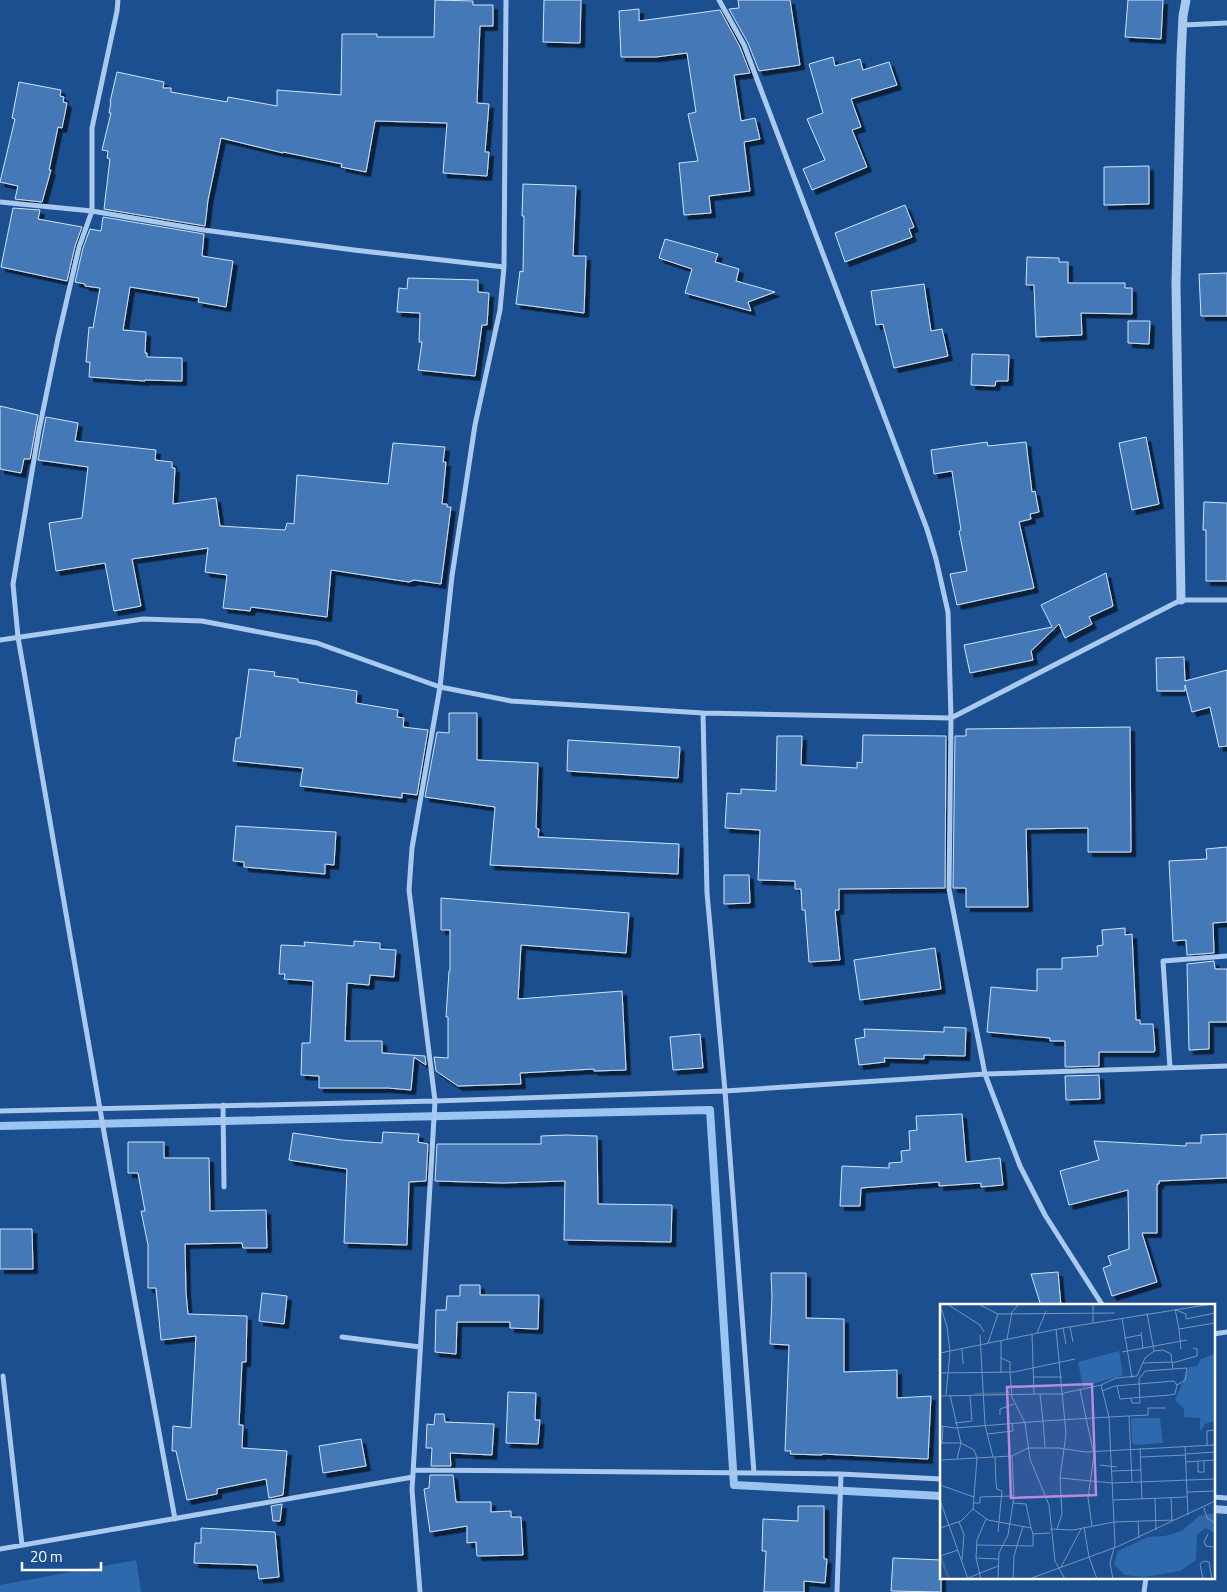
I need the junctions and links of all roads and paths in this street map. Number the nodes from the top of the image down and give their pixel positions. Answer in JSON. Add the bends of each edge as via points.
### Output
{"nodes":[{"id":1,"x":118,"y":0,"type":"edge"},
{"id":2,"x":506,"y":0,"type":"edge"},
{"id":3,"x":719,"y":0,"type":"edge"},
{"id":4,"x":1186,"y":0,"type":"edge"},
{"id":5,"x":1227,"y":23,"type":"edge"},
{"id":6,"x":1183,"y":24,"type":"junction"},
{"id":7,"x":0,"y":202,"type":"edge"},
{"id":8,"x":92,"y":211,"type":"junction"},
{"id":9,"x":504,"y":267,"type":"junction"},
{"id":10,"x":1181,"y":600,"type":"junction"},
{"id":11,"x":1227,"y":600,"type":"edge"},
{"id":12,"x":18,"y":637,"type":"junction"},
{"id":13,"x":0,"y":640,"type":"edge"},
{"id":14,"x":440,"y":686,"type":"junction"},
{"id":15,"x":703,"y":713,"type":"junction"},
{"id":16,"x":951,"y":718,"type":"junction"},
{"id":17,"x":1227,"y":956,"type":"edge"},
{"id":18,"x":1227,"y":1066,"type":"edge"},
{"id":19,"x":1170,"y":1068,"type":"junction"},
{"id":20,"x":985,"y":1074,"type":"junction"},
{"id":21,"x":725,"y":1091,"type":"junction"},
{"id":22,"x":435,"y":1101,"type":"junction"},
{"id":23,"x":223,"y":1105,"type":"junction"},
{"id":24,"x":99,"y":1108,"type":"junction"},
{"id":25,"x":0,"y":1111,"type":"edge"},
{"id":26,"x":224,"y":1187,"type":"dead end"},
{"id":27,"x":1102,"y":1304,"type":"edge"},
{"id":28,"x":1227,"y":1332,"type":"edge"},
{"id":29,"x":1214,"y":1334,"type":"edge"},
{"id":30,"x":342,"y":1337,"type":"dead end"},
{"id":31,"x":420,"y":1347,"type":"junction"},
{"id":32,"x":3,"y":1376,"type":"dead end"},
{"id":33,"x":413,"y":1470,"type":"junction"},
{"id":34,"x":754,"y":1472,"type":"junction"},
{"id":35,"x":841,"y":1474,"type":"junction"},
{"id":36,"x":412,"y":1477,"type":"junction"},
{"id":37,"x":940,"y":1479,"type":"edge"},
{"id":38,"x":1214,"y":1497,"type":"edge"},
{"id":39,"x":1227,"y":1498,"type":"edge"},
{"id":40,"x":174,"y":1519,"type":"junction"},
{"id":41,"x":22,"y":1545,"type":"junction"},
{"id":42,"x":0,"y":1549,"type":"edge"},
{"id":43,"x":420,"y":1592,"type":"edge"},
{"id":44,"x":837,"y":1592,"type":"edge"}],
"edges":[{"from":1,"to":8,"type":"street","via":[[92,128]]},
{"from":2,"to":9,"type":"street"},
{"from":3,"to":16,"type":"street","via":[[744,45],[927,529],[948,612]]},
{"from":4,"to":6,"type":"street"},
{"from":5,"to":6,"type":"street"},
{"from":6,"to":10,"type":"street","via":[[1176,284]]},
{"from":7,"to":8,"type":"street"},
{"from":8,"to":9,"type":"street","via":[[204,230]]},
{"from":8,"to":12,"type":"street","via":[[77,256],[38,430],[13,584]]},
{"from":9,"to":14,"type":"street","via":[[500,310],[475,425],[453,566]]},
{"from":10,"to":11,"type":"street"},
{"from":10,"to":16,"type":"street"},
{"from":12,"to":13,"type":"street"},
{"from":12,"to":14,"type":"street","via":[[143,619],[202,621],[317,643]]},
{"from":12,"to":24,"type":"street"},
{"from":14,"to":15,"type":"street","via":[[511,701]]},
{"from":14,"to":22,"type":"street","via":[[412,848],[409,890]]},
{"from":15,"to":16,"type":"street"},
{"from":15,"to":21,"type":"street","via":[[707,893]]},
{"from":16,"to":20,"type":"street","via":[[949,889]]},
{"from":17,"to":19,"type":"street","via":[[1163,961]]},
{"from":18,"to":19,"type":"street"},
{"from":19,"to":20,"type":"street"},
{"from":20,"to":21,"type":"street"},
{"from":20,"to":27,"type":"street","via":[[1028,1182],[1045,1215]]},
{"from":21,"to":22,"type":"street"},
{"from":21,"to":34,"type":"street"},
{"from":22,"to":23,"type":"street"},
{"from":22,"to":31,"type":"street"},
{"from":23,"to":24,"type":"street"},
{"from":23,"to":26,"type":"street"},
{"from":24,"to":25,"type":"street"},
{"from":24,"to":40,"type":"street"},
{"from":28,"to":29,"type":"street"},
{"from":30,"to":31,"type":"street"},
{"from":31,"to":33,"type":"street"},
{"from":32,"to":41,"type":"street"},
{"from":33,"to":34,"type":"street"},
{"from":33,"to":36,"type":"street"},
{"from":34,"to":35,"type":"street"},
{"from":35,"to":37,"type":"street"},
{"from":35,"to":44,"type":"street"},
{"from":36,"to":40,"type":"street"},
{"from":36,"to":43,"type":"street"},
{"from":38,"to":39,"type":"street"},
{"from":40,"to":41,"type":"street"},
{"from":41,"to":42,"type":"street"}]}
